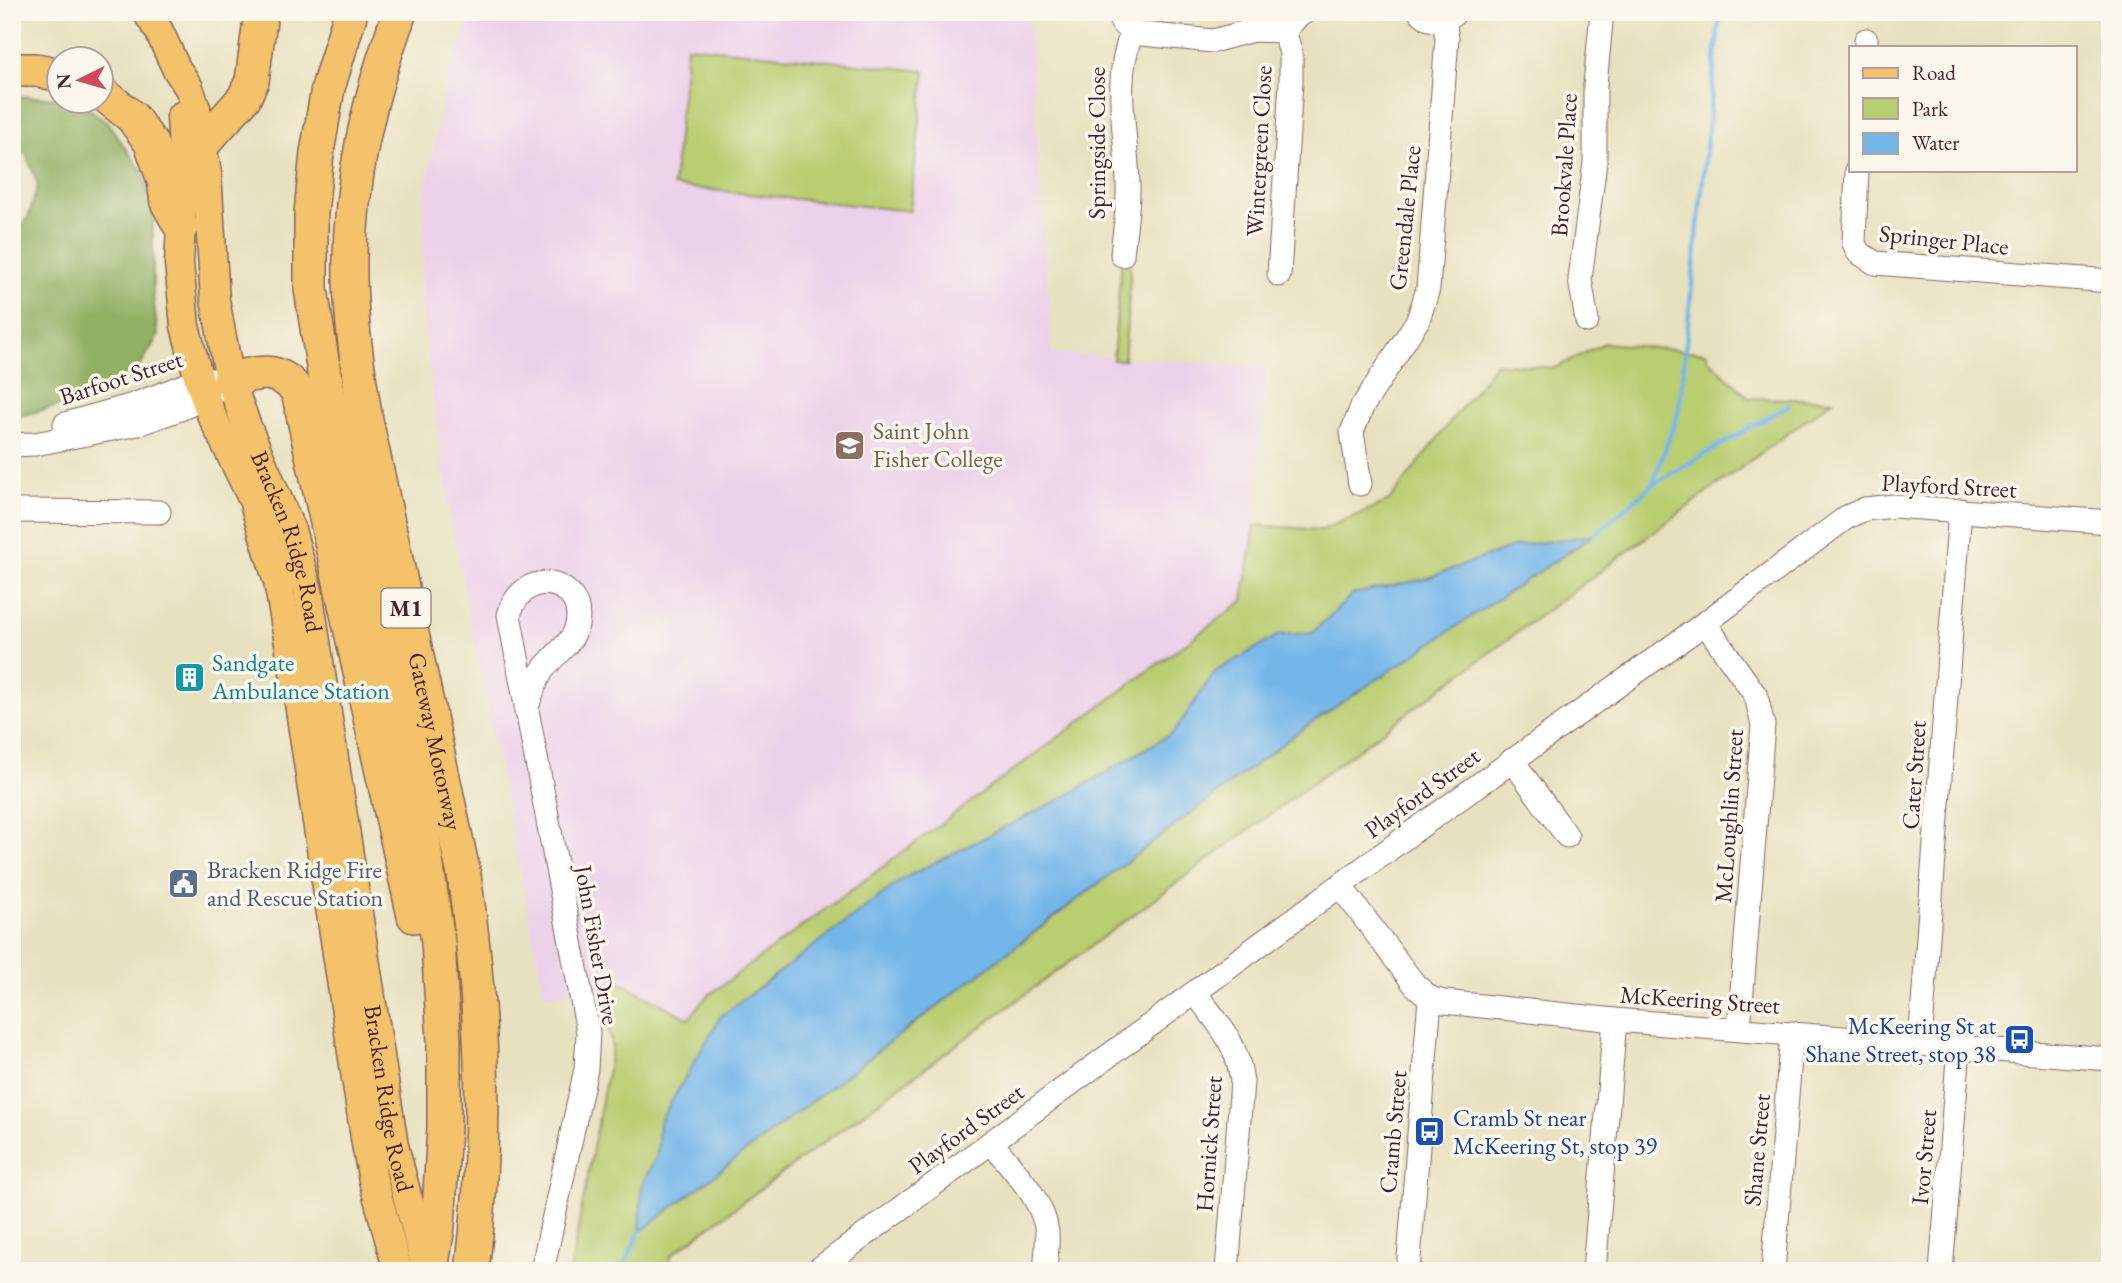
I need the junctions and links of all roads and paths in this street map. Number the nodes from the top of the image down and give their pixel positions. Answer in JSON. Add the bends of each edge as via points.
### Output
{"nodes":[{"id":1,"x":147,"y":12,"type":"edge"},
{"id":2,"x":261,"y":12,"type":"edge"},
{"id":3,"x":351,"y":12,"type":"edge"},
{"id":4,"x":400,"y":12,"type":"edge"},
{"id":5,"x":1118,"y":12,"type":"edge"},
{"id":6,"x":1305,"y":12,"type":"edge"},
{"id":7,"x":1420,"y":12,"type":"edge"},
{"id":8,"x":1602,"y":12,"type":"edge"},
{"id":9,"x":1449,"y":17,"type":"edge"},
{"id":10,"x":1284,"y":31,"type":"junction"},
{"id":11,"x":1132,"y":33,"type":"junction"},
{"id":12,"x":176,"y":68,"type":"junction"},
{"id":13,"x":12,"y":70,"type":"edge"},
{"id":14,"x":46,"y":72,"type":"edge"},
{"id":15,"x":116,"y":104,"type":"edge"},
{"id":16,"x":203,"y":144,"type":"junction"},
{"id":17,"x":1857,"y":172,"type":"edge"},
{"id":18,"x":181,"y":227,"type":"junction"},
{"id":19,"x":1122,"y":255,"type":"dead end"},
{"id":20,"x":1279,"y":275,"type":"dead end"},
{"id":21,"x":2110,"y":281,"type":"edge"},
{"id":22,"x":1587,"y":321,"type":"dead end"},
{"id":23,"x":211,"y":386,"type":"junction"},
{"id":24,"x":14,"y":445,"type":"edge"},
{"id":25,"x":1360,"y":484,"type":"dead end"},
{"id":26,"x":1960,"y":510,"type":"junction"},
{"id":27,"x":12,"y":511,"type":"edge"},
{"id":28,"x":159,"y":512,"type":"dead end"},
{"id":29,"x":2110,"y":522,"type":"edge"},
{"id":30,"x":1706,"y":622,"type":"junction"},
{"id":31,"x":526,"y":711,"type":"junction"},
{"id":32,"x":1512,"y":760,"type":"junction"},
{"id":33,"x":1567,"y":836,"type":"dead end"},
{"id":34,"x":1341,"y":887,"type":"junction"},
{"id":35,"x":442,"y":992,"type":"junction"},
{"id":36,"x":1195,"y":993,"type":"junction"},
{"id":37,"x":1430,"y":998,"type":"junction"},
{"id":38,"x":1615,"y":1020,"type":"junction"},
{"id":39,"x":1739,"y":1029,"type":"junction"},
{"id":40,"x":1793,"y":1033,"type":"junction"},
{"id":41,"x":1920,"y":1044,"type":"junction"},
{"id":42,"x":1959,"y":1047,"type":"junction"},
{"id":43,"x":2110,"y":1059,"type":"edge"},
{"id":44,"x":992,"y":1143,"type":"junction"},
{"id":45,"x":398,"y":1271,"type":"edge"},
{"id":46,"x":429,"y":1271,"type":"edge"},
{"id":47,"x":472,"y":1271,"type":"edge"},
{"id":48,"x":542,"y":1271,"type":"edge"},
{"id":49,"x":816,"y":1271,"type":"edge"},
{"id":50,"x":1045,"y":1271,"type":"edge"},
{"id":51,"x":1227,"y":1271,"type":"edge"},
{"id":52,"x":1408,"y":1271,"type":"edge"},
{"id":53,"x":1594,"y":1271,"type":"edge"},
{"id":54,"x":1773,"y":1271,"type":"edge"},
{"id":55,"x":1941,"y":1271,"type":"edge"}],
"edges":[{"from":1,"to":12,"type":"main road","name":"Bracken Ridge Road"},
{"from":2,"to":16,"type":"highway","via":[[252,81],[244,98]]},
{"from":3,"to":35,"type":"highway","name":"Gateway Motorway","number":"M1","via":[[328,88],[317,153],[311,289],[324,373],[422,833]]},
{"from":4,"to":47,"type":"highway","name":"Gateway Motorway","number":"M1","via":[[363,133],[353,197],[350,277],[366,420],[464,874],[474,949],[483,1102]]},
{"from":5,"to":11,"type":"street"},
{"from":6,"to":10,"type":"street"},
{"from":7,"to":9,"type":"street","via":[[1429,19]]},
{"from":8,"to":22,"type":"street","name":"Brookvale Place","via":[[1595,85],[1595,162],[1580,279]]},
{"from":9,"to":25,"type":"street","name":"Greendale Place","via":[[1428,289],[1418,320],[1362,407],[1352,432]]},
{"from":10,"to":11,"type":"street","via":[[1253,30],[1213,41]]},
{"from":10,"to":20,"type":"street","name":"Wintergreen Close","via":[[1291,53],[1292,82]]},
{"from":11,"to":19,"type":"street","name":"Springside Close","via":[[1123,55],[1121,80],[1128,188]]},
{"from":12,"to":16,"type":"main road","name":"Bracken Ridge Road","via":[[189,88]]},
{"from":12,"to":18,"type":"main road","name":"Bracken Ridge Road","via":[[184,147]]},
{"from":13,"to":14,"type":"highway"},
{"from":15,"to":18,"type":"highway","via":[[151,143],[167,202]]},
{"from":16,"to":23,"type":"main road","name":"Bracken Ridge Road","via":[[215,300]]},
{"from":17,"to":21,"type":"street","name":"Springer Place","via":[[1852,234],[1858,252],[1867,260]]},
{"from":18,"to":23,"type":"main road","name":"Bracken Ridge Road","via":[[185,326]]},
{"from":23,"to":24,"type":"street","name":"Barfoot Street","via":[[32,432]]},
{"from":23,"to":35,"type":"highway","via":[[251,373],[280,375],[298,392],[424,965]]},
{"from":23,"to":45,"type":"main road","name":"Bracken Ridge Road","via":[[278,582],[366,1144]]},
{"from":23,"to":46,"type":"main road","name":"Bracken Ridge Road","via":[[248,429],[291,530],[308,590],[394,1146]]},
{"from":26,"to":29,"type":"street","name":"Playford Street"},
{"from":26,"to":30,"type":"street","name":"Playford Street","via":[[1879,506],[1847,517]]},
{"from":26,"to":41,"type":"street","name":"Cater Street"},
{"from":27,"to":28,"type":"street"},
{"from":30,"to":32,"type":"street","name":"Playford Street"},
{"from":30,"to":39,"type":"street","name":"McLoughlin Street","via":[[1756,696],[1763,725]]},
{"from":31,"to":31,"type":"street","name":"John Fisher Drive","via":[[509,615],[512,603],[530,585],[554,585],[574,599],[578,624],[542,671]]},
{"from":31,"to":48,"type":"street","name":"John Fisher Drive","via":[[588,1031],[586,1069]]},
{"from":32,"to":33,"type":"street"},
{"from":32,"to":34,"type":"street","name":"Playford Street"},
{"from":34,"to":36,"type":"street","name":"Playford Street"},
{"from":34,"to":37,"type":"street","via":[[1415,985]]},
{"from":35,"to":46,"type":"highway","name":"Gateway Motorway","number":"M1","via":[[444,1127],[438,1226]]},
{"from":36,"to":44,"type":"street","name":"Playford Street"},
{"from":36,"to":51,"type":"street","name":"Hornick Street","via":[[1227,1034],[1240,1063]]},
{"from":37,"to":38,"type":"street","name":"McKeering Street"},
{"from":37,"to":52,"type":"street","name":"Cramb Street"},
{"from":38,"to":39,"type":"street","name":"McKeering Street"},
{"from":38,"to":53,"type":"street"},
{"from":39,"to":40,"type":"street","name":"McKeering Street"},
{"from":40,"to":41,"type":"street","name":"McKeering Street"},
{"from":40,"to":54,"type":"street","name":"Shane Street"},
{"from":41,"to":42,"type":"street","name":"McKeering Street"},
{"from":42,"to":43,"type":"street","name":"McKeering Street"},
{"from":42,"to":55,"type":"street","name":"Ivor Street"},
{"from":44,"to":49,"type":"street","name":"Playford Street"},
{"from":44,"to":50,"type":"street","via":[[1043,1216]]}]}
